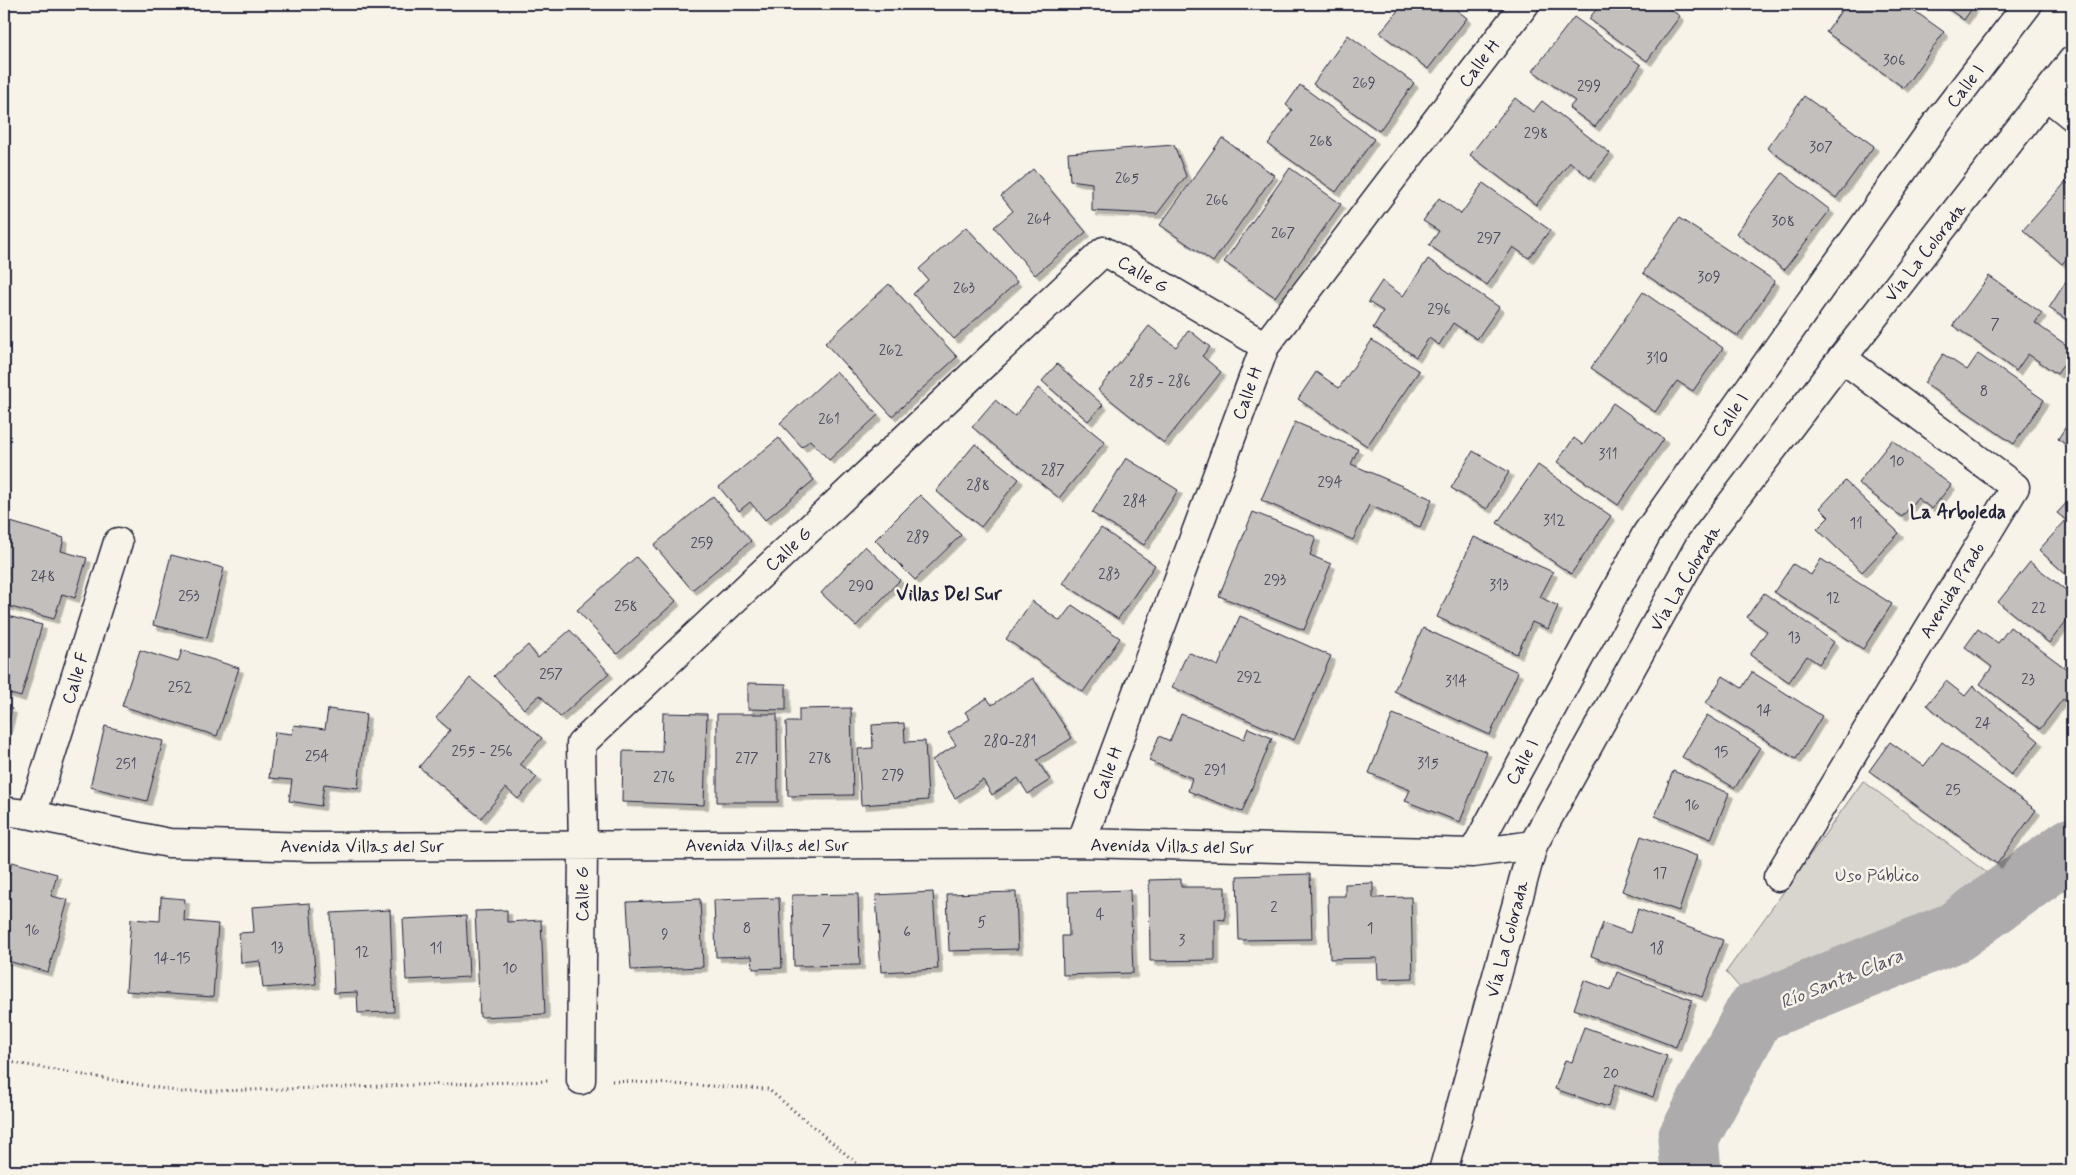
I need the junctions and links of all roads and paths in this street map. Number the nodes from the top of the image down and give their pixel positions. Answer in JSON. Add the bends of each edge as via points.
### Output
{"nodes":[{"id":1,"x":1525,"y":4,"type":"edge"},
{"id":2,"x":2028,"y":4,"type":"edge"},
{"id":3,"x":2072,"y":61,"type":"edge"},
{"id":4,"x":2046,"y":95,"type":"junction"},
{"id":5,"x":2072,"y":116,"type":"edge"},
{"id":6,"x":1265,"y":346,"type":"junction"},
{"id":7,"x":1842,"y":358,"type":"junction"},
{"id":8,"x":118,"y":542,"type":"dead end"},
{"id":9,"x":4,"y":811,"type":"edge"},
{"id":10,"x":32,"y":815,"type":"junction"},
{"id":11,"x":1081,"y":843,"type":"junction"},
{"id":12,"x":583,"y":846,"type":"junction"},
{"id":13,"x":1533,"y":846,"type":"junction"},
{"id":14,"x":1472,"y":853,"type":"junction"},
{"id":15,"x":1778,"y":877,"type":"dead end"},
{"id":16,"x":4,"y":1062,"type":"edge"},
{"id":17,"x":581,"y":1080,"type":"junction"},
{"id":18,"x":866,"y":1171,"type":"edge"},
{"id":19,"x":1443,"y":1171,"type":"edge"}],
"edges":[{"from":1,"to":6,"type":"street","name":"Calle H"},
{"from":2,"to":14,"type":"street","name":"Calle I","via":[[1936,124],[1647,532]]},
{"from":3,"to":4,"type":"street","name":"Vía La Colorada"},
{"from":4,"to":5,"type":"street"},
{"from":4,"to":7,"type":"street","name":"Vía La Colorada"},
{"from":6,"to":11,"type":"street","name":"Calle H"},
{"from":6,"to":12,"type":"street","name":"Calle G","via":[[1104,251],[580,744]]},
{"from":7,"to":13,"type":"street","name":"Vía La Colorada","via":[[1699,546]]},
{"from":7,"to":15,"type":"street","name":"Avenida Prado","via":[[2015,487]]},
{"from":8,"to":10,"type":"street","name":"Calle F"},
{"from":9,"to":10,"type":"street","name":"Avenida Villas del Sur"},
{"from":10,"to":12,"type":"street","name":"Avenida Villas del Sur","via":[[169,843],[311,847]]},
{"from":11,"to":12,"type":"street","name":"Avenida Villas del Sur"},
{"from":11,"to":14,"type":"street","name":"Avenida Villas del Sur"},
{"from":12,"to":17,"type":"street","name":"Calle G"},
{"from":13,"to":14,"type":"street","name":"Avenida Villas del Sur"},
{"from":13,"to":19,"type":"street","name":"Vía La Colorada"},
{"from":16,"to":17,"type":"path","via":[[182,1092]]},
{"from":17,"to":18,"type":"path","via":[[768,1090]]}]}
